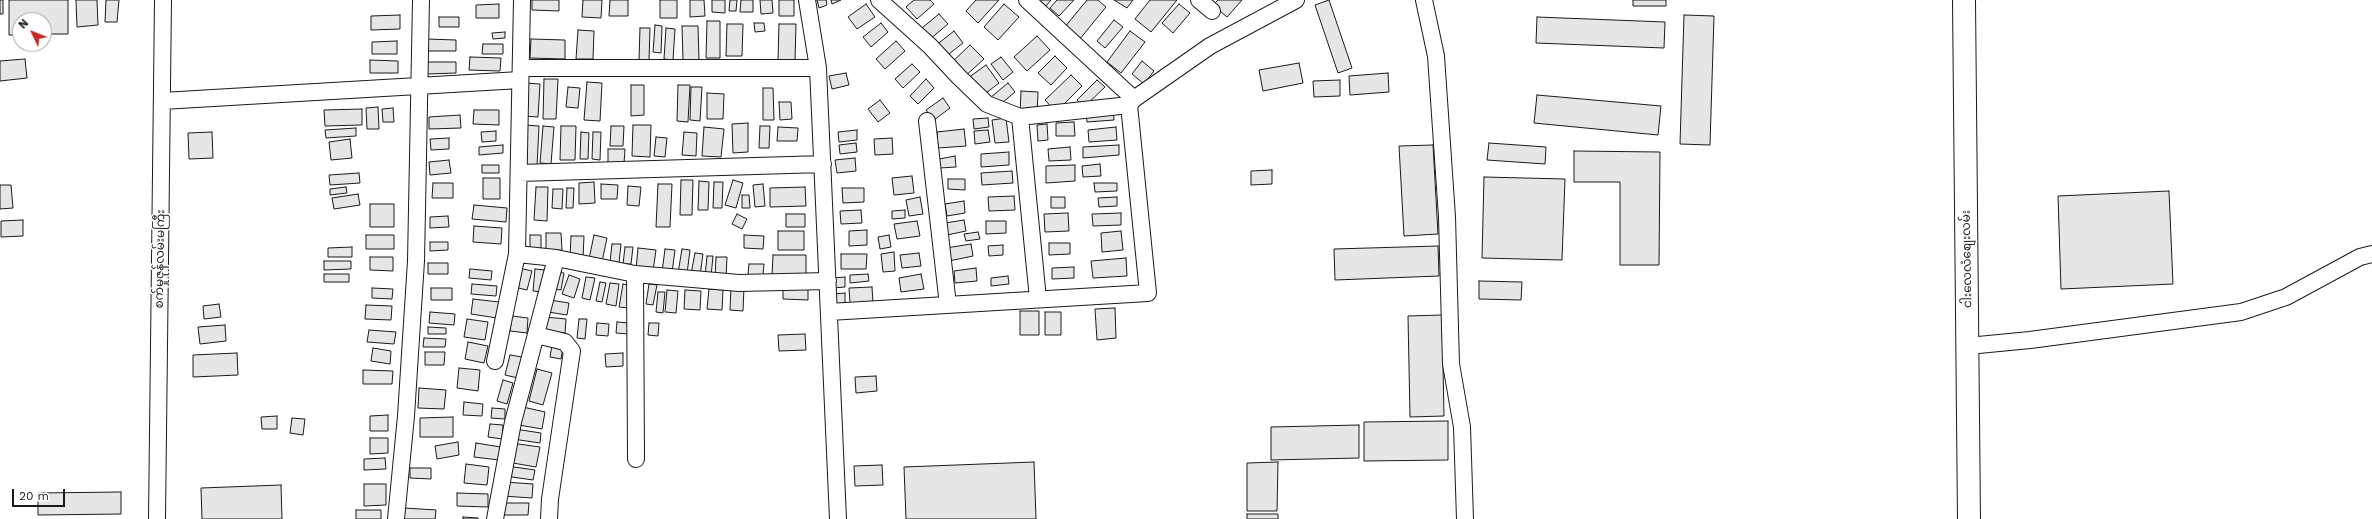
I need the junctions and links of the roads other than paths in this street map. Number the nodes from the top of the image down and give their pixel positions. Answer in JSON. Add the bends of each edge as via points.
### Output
{"nodes":[{"id":1,"x":163,"y":0,"type":"edge"},
{"id":2,"x":421,"y":0,"type":"edge"},
{"id":3,"x":522,"y":0,"type":"edge"},
{"id":4,"x":807,"y":0,"type":"edge"},
{"id":5,"x":879,"y":0,"type":"edge"},
{"id":6,"x":1027,"y":0,"type":"edge"},
{"id":7,"x":1199,"y":0,"type":"edge"},
{"id":8,"x":1296,"y":0,"type":"edge"},
{"id":9,"x":1424,"y":0,"type":"edge"},
{"id":10,"x":1964,"y":0,"type":"edge"},
{"id":11,"x":1212,"y":11,"type":"dead end"},
{"id":12,"x":818,"y":68,"type":"junction"},
{"id":13,"x":521,"y":74,"type":"junction"},
{"id":14,"x":418,"y":86,"type":"junction"},
{"id":15,"x":162,"y":101,"type":"junction"},
{"id":16,"x":1132,"y":102,"type":"junction"},
{"id":17,"x":1020,"y":117,"type":"junction"},
{"id":18,"x":927,"y":121,"type":"dead end"},
{"id":19,"x":823,"y":164,"type":"junction"},
{"id":20,"x":519,"y":173,"type":"junction"},
{"id":21,"x":517,"y":254,"type":"junction"},
{"id":22,"x":2372,"y":254,"type":"edge"},
{"id":23,"x":556,"y":258,"type":"junction"},
{"id":24,"x":635,"y":274,"type":"junction"},
{"id":25,"x":828,"y":281,"type":"junction"},
{"id":26,"x":1038,"y":299,"type":"junction"},
{"id":27,"x":948,"y":304,"type":"junction"},
{"id":28,"x":829,"y":312,"type":"junction"},
{"id":29,"x":536,"y":335,"type":"junction"},
{"id":30,"x":1968,"y":346,"type":"junction"},
{"id":31,"x":495,"y":361,"type":"dead end"},
{"id":32,"x":636,"y":459,"type":"dead end"},
{"id":33,"x":157,"y":519,"type":"edge"},
{"id":34,"x":396,"y":519,"type":"edge"},
{"id":35,"x":495,"y":519,"type":"edge"},
{"id":36,"x":549,"y":519,"type":"edge"},
{"id":37,"x":838,"y":519,"type":"edge"},
{"id":38,"x":1465,"y":519,"type":"edge"},
{"id":39,"x":1969,"y":519,"type":"edge"}],
"edges":[{"from":1,"to":15,"type":"street","name":"စက်မှုဇုန်လမ်းမကြီး"},
{"from":2,"to":14,"type":"street"},
{"from":3,"to":13,"type":"street"},
{"from":4,"to":12,"type":"street"},
{"from":5,"to":17,"type":"street","via":[[930,46],[987,104]]},
{"from":6,"to":16,"type":"street"},
{"from":7,"to":11,"type":"street"},
{"from":8,"to":16,"type":"street","via":[[1210,46]]},
{"from":9,"to":38,"type":"street","via":[[1436,56],[1448,218],[1451,364],[1462,427]]},
{"from":10,"to":30,"type":"street","name":"ငါးလေလံစျေးလမ်း"},
{"from":12,"to":13,"type":"street"},
{"from":12,"to":19,"type":"street"},
{"from":13,"to":14,"type":"street"},
{"from":13,"to":20,"type":"street"},
{"from":14,"to":15,"type":"street"},
{"from":14,"to":34,"type":"street","via":[[416,261],[406,416]]},
{"from":15,"to":33,"type":"street","name":"စက်မှုဇုန်လမ်းမကြီး"},
{"from":16,"to":17,"type":"street"},
{"from":16,"to":26,"type":"street","via":[[1148,293]]},
{"from":17,"to":26,"type":"street"},
{"from":18,"to":27,"type":"street"},
{"from":19,"to":20,"type":"street"},
{"from":19,"to":25,"type":"street"},
{"from":20,"to":21,"type":"street"},
{"from":21,"to":23,"type":"street"},
{"from":21,"to":31,"type":"street"},
{"from":22,"to":30,"type":"street","via":[[2360,257],[2286,297],[2241,312]]},
{"from":23,"to":24,"type":"street"},
{"from":23,"to":29,"type":"street"},
{"from":24,"to":25,"type":"street","via":[[739,283]]},
{"from":24,"to":32,"type":"street"},
{"from":25,"to":28,"type":"street"},
{"from":26,"to":27,"type":"street"},
{"from":27,"to":28,"type":"street"},
{"from":28,"to":37,"type":"street"},
{"from":29,"to":35,"type":"street","via":[[513,422]]},
{"from":29,"to":36,"type":"street","via":[[565,342],[572,351]]},
{"from":30,"to":39,"type":"street","name":"ငါးလေလံစျေးလမ်း"}]}
